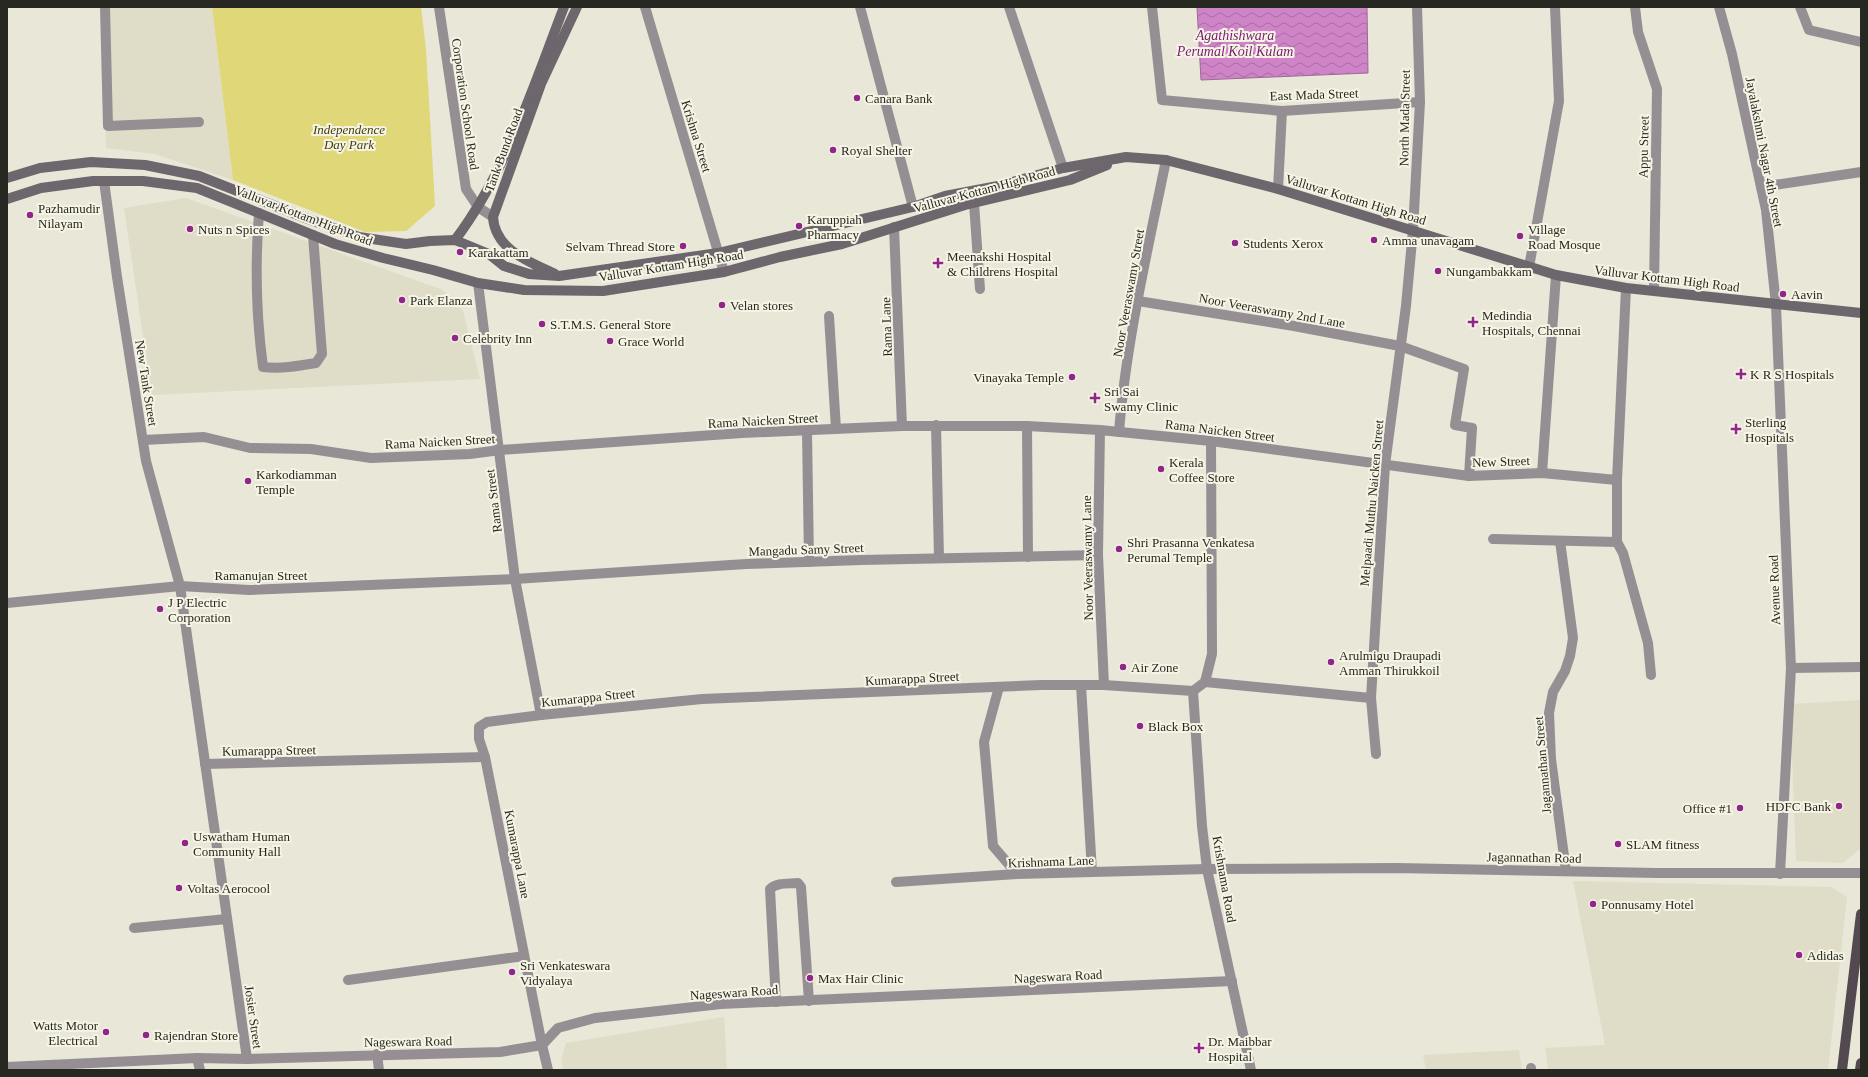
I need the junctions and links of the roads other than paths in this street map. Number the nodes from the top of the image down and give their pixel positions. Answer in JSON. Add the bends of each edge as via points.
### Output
{"nodes":[{"id":1,"x":105,"y":7,"type":"edge"},
{"id":2,"x":438,"y":7,"type":"edge"},
{"id":3,"x":564,"y":7,"type":"edge"},
{"id":4,"x":577,"y":7,"type":"edge"},
{"id":5,"x":645,"y":7,"type":"edge"},
{"id":6,"x":860,"y":7,"type":"edge"},
{"id":7,"x":1009,"y":7,"type":"edge"},
{"id":8,"x":1152,"y":7,"type":"edge"},
{"id":9,"x":1417,"y":7,"type":"edge"},
{"id":10,"x":1555,"y":7,"type":"edge"},
{"id":11,"x":1634,"y":7,"type":"edge"},
{"id":12,"x":1719,"y":7,"type":"edge"},
{"id":13,"x":1800,"y":7,"type":"edge"},
{"id":14,"x":1861,"y":42,"type":"edge"},
{"id":15,"x":1420,"y":102,"type":"junction"},
{"id":16,"x":1282,"y":111,"type":"junction"},
{"id":17,"x":199,"y":122,"type":"dead end"},
{"id":18,"x":1126,"y":157,"type":"junction"},
{"id":19,"x":1166,"y":160,"type":"junction"},
{"id":20,"x":1063,"y":168,"type":"junction"},
{"id":21,"x":1861,"y":172,"type":"edge"},
{"id":22,"x":7,"y":178,"type":"edge"},
{"id":23,"x":104,"y":181,"type":"junction"},
{"id":24,"x":1761,"y":186,"type":"junction"},
{"id":25,"x":1278,"y":189,"type":"junction"},
{"id":26,"x":7,"y":199,"type":"edge"},
{"id":27,"x":974,"y":203,"type":"junction"},
{"id":28,"x":478,"y":207,"type":"junction"},
{"id":29,"x":913,"y":207,"type":"junction"},
{"id":30,"x":258,"y":213,"type":"junction"},
{"id":31,"x":493,"y":217,"type":"junction"},
{"id":32,"x":894,"y":227,"type":"junction"},
{"id":33,"x":1413,"y":230,"type":"junction"},
{"id":34,"x":313,"y":235,"type":"junction"},
{"id":35,"x":455,"y":240,"type":"junction"},
{"id":36,"x":718,"y":253,"type":"junction"},
{"id":37,"x":1529,"y":267,"type":"junction"},
{"id":38,"x":724,"y":272,"type":"junction"},
{"id":39,"x":1556,"y":275,"type":"junction"},
{"id":40,"x":559,"y":276,"type":"junction"},
{"id":41,"x":478,"y":283,"type":"junction"},
{"id":42,"x":1626,"y":288,"type":"junction"},
{"id":43,"x":980,"y":289,"type":"dead end"},
{"id":44,"x":1654,"y":290,"type":"junction"},
{"id":45,"x":1138,"y":301,"type":"junction"},
{"id":46,"x":1776,"y":305,"type":"junction"},
{"id":47,"x":1861,"y":312,"type":"edge"},
{"id":48,"x":829,"y":316,"type":"dead end"},
{"id":49,"x":1400,"y":346,"type":"junction"},
{"id":50,"x":936,"y":424,"type":"junction"},
{"id":51,"x":902,"y":426,"type":"junction"},
{"id":52,"x":1027,"y":426,"type":"junction"},
{"id":53,"x":836,"y":430,"type":"junction"},
{"id":54,"x":1100,"y":430,"type":"junction"},
{"id":55,"x":807,"y":431,"type":"junction"},
{"id":56,"x":1119,"y":432,"type":"junction"},
{"id":57,"x":143,"y":440,"type":"junction"},
{"id":58,"x":1211,"y":441,"type":"junction"},
{"id":59,"x":500,"y":450,"type":"junction"},
{"id":60,"x":1385,"y":465,"type":"junction"},
{"id":61,"x":1542,"y":473,"type":"junction"},
{"id":62,"x":1469,"y":476,"type":"junction"},
{"id":63,"x":1617,"y":480,"type":"junction"},
{"id":64,"x":1493,"y":539,"type":"dead end"},
{"id":65,"x":1560,"y":541,"type":"junction"},
{"id":66,"x":1617,"y":542,"type":"junction"},
{"id":67,"x":1098,"y":556,"type":"junction"},
{"id":68,"x":1028,"y":557,"type":"junction"},
{"id":69,"x":939,"y":558,"type":"junction"},
{"id":70,"x":809,"y":562,"type":"junction"},
{"id":71,"x":515,"y":579,"type":"junction"},
{"id":72,"x":180,"y":586,"type":"junction"},
{"id":73,"x":7,"y":603,"type":"edge"},
{"id":74,"x":1861,"y":667,"type":"edge"},
{"id":75,"x":1791,"y":668,"type":"junction"},
{"id":76,"x":1651,"y":674,"type":"dead end"},
{"id":77,"x":1205,"y":682,"type":"junction"},
{"id":78,"x":1081,"y":685,"type":"junction"},
{"id":79,"x":1104,"y":685,"type":"junction"},
{"id":80,"x":999,"y":687,"type":"junction"},
{"id":81,"x":1193,"y":691,"type":"junction"},
{"id":82,"x":1371,"y":698,"type":"junction"},
{"id":83,"x":541,"y":714,"type":"junction"},
{"id":84,"x":1376,"y":754,"type":"dead end"},
{"id":85,"x":485,"y":757,"type":"junction"},
{"id":86,"x":205,"y":764,"type":"junction"},
{"id":87,"x":1207,"y":869,"type":"junction"},
{"id":88,"x":1566,"y":871,"type":"junction"},
{"id":89,"x":1092,"y":872,"type":"junction"},
{"id":90,"x":1861,"y":873,"type":"edge"},
{"id":91,"x":1017,"y":874,"type":"junction"},
{"id":92,"x":1780,"y":874,"type":"junction"},
{"id":93,"x":896,"y":882,"type":"dead end"},
{"id":94,"x":1861,"y":914,"type":"edge"},
{"id":95,"x":227,"y":919,"type":"junction"},
{"id":96,"x":134,"y":928,"type":"dead end"},
{"id":97,"x":524,"y":956,"type":"junction"},
{"id":98,"x":348,"y":980,"type":"dead end"},
{"id":99,"x":1232,"y":981,"type":"junction"},
{"id":100,"x":808,"y":1001,"type":"junction"},
{"id":101,"x":776,"y":1002,"type":"junction"},
{"id":102,"x":542,"y":1045,"type":"junction"},
{"id":103,"x":377,"y":1054,"type":"junction"},
{"id":104,"x":198,"y":1058,"type":"junction"},
{"id":105,"x":247,"y":1059,"type":"junction"},
{"id":106,"x":1861,"y":1063,"type":"edge"},
{"id":107,"x":7,"y":1067,"type":"edge"},
{"id":108,"x":200,"y":1070,"type":"edge"},
{"id":109,"x":379,"y":1070,"type":"edge"},
{"id":110,"x":548,"y":1070,"type":"edge"},
{"id":111,"x":1251,"y":1070,"type":"edge"},
{"id":112,"x":1842,"y":1070,"type":"edge"},
{"id":113,"x":1860,"y":1070,"type":"edge"}],
"edges":[{"from":1,"to":17,"type":"street","via":[[108,126]]},
{"from":2,"to":28,"type":"street","name":"Corporation School Road","via":[[466,189]]},
{"from":3,"to":28,"type":"main road","name":"Tank Bund Road","via":[[501,167]]},
{"from":4,"to":31,"type":"main road","name":"Tank Bund Road","via":[[542,84]]},
{"from":5,"to":36,"type":"street","name":"Krishna Street"},
{"from":6,"to":29,"type":"street"},
{"from":7,"to":20,"type":"street"},
{"from":8,"to":16,"type":"street","name":"East Mada Street","via":[[1162,100]]},
{"from":9,"to":15,"type":"street","name":"North Mada Street"},
{"from":10,"to":37,"type":"street","via":[[1559,101]]},
{"from":11,"to":44,"type":"street","name":"Appu Street","via":[[1638,32],[1657,89]]},
{"from":12,"to":24,"type":"street","name":"Jayalakshmi Nagar 4th Street"},
{"from":13,"to":14,"type":"street","via":[[1808,30]]},
{"from":15,"to":16,"type":"street","name":"East Mada Street"},
{"from":15,"to":33,"type":"street","name":"North Mada Street"},
{"from":16,"to":25,"type":"street"},
{"from":18,"to":19,"type":"main road","name":"Valluvar Kottam High Road"},
{"from":18,"to":20,"type":"main road","name":"Valluvar Kottam High Road"},
{"from":18,"to":27,"type":"main road","name":"Valluvar Kottam High Road","via":[[1070,180]]},
{"from":19,"to":25,"type":"main road","name":"Valluvar Kottam High Road"},
{"from":19,"to":45,"type":"street","name":"Noor Veeraswamy Street"},
{"from":20,"to":29,"type":"main road","name":"Valluvar Kottam High Road","via":[[998,186],[945,196]]},
{"from":21,"to":24,"type":"street"},
{"from":22,"to":35,"type":"main road","name":"Valluvar Kottam High Road","via":[[40,168],[91,162],[144,165],[199,176],[359,237],[406,244]]},
{"from":23,"to":26,"type":"main road","name":"Valluvar Kottam High Road","via":[[41,188]]},
{"from":23,"to":30,"type":"main road","name":"Valluvar Kottam High Road","via":[[143,181],[197,188]]},
{"from":23,"to":57,"type":"street","name":"New Tank Street"},
{"from":24,"to":46,"type":"street","name":"Jayalakshmi Nagar 4th Street"},
{"from":25,"to":33,"type":"main road","name":"Valluvar Kottam High Road"},
{"from":27,"to":32,"type":"main road","name":"Valluvar Kottam High Road"},
{"from":27,"to":43,"type":"street"},
{"from":28,"to":31,"type":"street","name":"Corporation School Road"},
{"from":28,"to":35,"type":"main road","name":"Tank Bund Road"},
{"from":29,"to":36,"type":"main road","name":"Valluvar Kottam High Road"},
{"from":30,"to":34,"type":"main road","name":"Valluvar Kottam High Road"},
{"from":30,"to":34,"type":"street","via":[[256,264],[263,366],[295,367],[316,363],[322,354]]},
{"from":31,"to":40,"type":"main road","via":[[497,235],[509,248]]},
{"from":32,"to":38,"type":"main road","name":"Valluvar Kottam High Road","via":[[842,244]]},
{"from":32,"to":51,"type":"street","name":"Rama Lane"},
{"from":33,"to":37,"type":"main road","name":"Valluvar Kottam High Road"},
{"from":33,"to":49,"type":"street","name":"Melpaadi Muthu Naicken Street"},
{"from":34,"to":41,"type":"main road","name":"Valluvar Kottam High Road","via":[[335,244]]},
{"from":35,"to":40,"type":"main road","name":"Valluvar Kottam High Road","via":[[489,254],[504,266],[529,274]]},
{"from":36,"to":38,"type":"street","name":"Krishna Street"},
{"from":36,"to":40,"type":"main road","name":"Valluvar Kottam High Road"},
{"from":37,"to":39,"type":"main road","name":"Valluvar Kottam High Road"},
{"from":38,"to":41,"type":"main road","name":"Valluvar Kottam High Road","via":[[603,291],[524,290]]},
{"from":39,"to":42,"type":"main road","name":"Valluvar Kottam High Road"},
{"from":39,"to":61,"type":"street"},
{"from":41,"to":59,"type":"street","name":"Rama Street"},
{"from":42,"to":44,"type":"main road","name":"Valluvar Kottam High Road"},
{"from":42,"to":63,"type":"street"},
{"from":44,"to":46,"type":"main road","name":"Valluvar Kottam High Road"},
{"from":45,"to":49,"type":"street","name":"Noor Veeraswamy 2nd Lane"},
{"from":45,"to":56,"type":"street","name":"Noor Veeraswamy Street"},
{"from":46,"to":47,"type":"main road","name":"Valluvar Kottam High Road"},
{"from":46,"to":75,"type":"street","name":"Avenue Road"},
{"from":48,"to":53,"type":"street"},
{"from":49,"to":60,"type":"street","name":"Melpaadi Muthu Naicken Street"},
{"from":49,"to":62,"type":"street","name":"Noor Veeraswamy 2nd Lane","via":[[1464,369],[1455,425],[1472,428]]},
{"from":50,"to":51,"type":"street","name":"Rama Naicken Street"},
{"from":50,"to":52,"type":"street","name":"Rama Naicken Street"},
{"from":50,"to":69,"type":"street"},
{"from":51,"to":53,"type":"street","name":"Rama Naicken Street"},
{"from":52,"to":54,"type":"street","name":"Rama Naicken Street"},
{"from":52,"to":68,"type":"street"},
{"from":53,"to":55,"type":"street","name":"Rama Naicken Street"},
{"from":54,"to":56,"type":"street","name":"Rama Naicken Street"},
{"from":54,"to":67,"type":"street","name":"Noor Veeraswamy Lane"},
{"from":55,"to":59,"type":"street","name":"Rama Naicken Street","via":[[742,433]]},
{"from":55,"to":70,"type":"street"},
{"from":56,"to":58,"type":"street","name":"Rama Naicken Street"},
{"from":57,"to":59,"type":"street","name":"Rama Naicken Street","via":[[204,437],[250,448],[311,449],[372,458],[470,454]]},
{"from":57,"to":72,"type":"street","name":"New Tank Street","via":[[146,461]]},
{"from":58,"to":60,"type":"street","name":"Rama Naicken Street"},
{"from":58,"to":77,"type":"street","via":[[1212,654]]},
{"from":59,"to":71,"type":"street","name":"Rama Street"},
{"from":60,"to":62,"type":"street","name":"New Street"},
{"from":60,"to":82,"type":"street","name":"Melpaadi Muthu Naicken Street"},
{"from":61,"to":62,"type":"street","name":"New Street"},
{"from":61,"to":63,"type":"street","name":"New Street"},
{"from":63,"to":66,"type":"street"},
{"from":64,"to":65,"type":"street"},
{"from":65,"to":66,"type":"street"},
{"from":65,"to":88,"type":"street","name":"Jagannathan Street","via":[[1573,638],[1570,656],[1553,692],[1549,713],[1551,758]]},
{"from":66,"to":76,"type":"street","via":[[1623,553],[1648,643]]},
{"from":67,"to":68,"type":"street","name":"Mangadu Samy Street"},
{"from":67,"to":79,"type":"street","name":"Noor Veeraswamy Lane"},
{"from":68,"to":69,"type":"street","name":"Mangadu Samy Street"},
{"from":69,"to":70,"type":"street","name":"Mangadu Samy Street"},
{"from":70,"to":71,"type":"street","name":"Mangadu Samy Street"},
{"from":71,"to":72,"type":"street","name":"Ramanujan Street","via":[[249,590]]},
{"from":71,"to":83,"type":"street","name":"Rama Street"},
{"from":72,"to":73,"type":"street","name":"Ramanujan Street"},
{"from":72,"to":86,"type":"street","name":"Kumarappa Street"},
{"from":74,"to":75,"type":"street"},
{"from":75,"to":92,"type":"street","name":"Avenue Road"},
{"from":77,"to":81,"type":"street"},
{"from":77,"to":82,"type":"street"},
{"from":78,"to":79,"type":"street","name":"Kumarappa Street"},
{"from":78,"to":80,"type":"street","name":"Kumarappa Street"},
{"from":78,"to":89,"type":"street"},
{"from":79,"to":81,"type":"street","name":"Kumarappa Street"},
{"from":80,"to":83,"type":"street","name":"Kumarappa Street","via":[[702,699]]},
{"from":80,"to":91,"type":"street","via":[[984,742],[992,846]]},
{"from":81,"to":87,"type":"street","name":"Krishnama Road"},
{"from":82,"to":84,"type":"street","name":"Melpaadi Muthu Naicken Street"},
{"from":83,"to":85,"type":"street","name":"Kumarappa Street","via":[[487,722],[480,727],[479,739]]},
{"from":85,"to":86,"type":"street","name":"Kumarappa Street"},
{"from":85,"to":97,"type":"street","name":"Kumarappa Lane"},
{"from":86,"to":95,"type":"street","name":"Josier Street"},
{"from":87,"to":88,"type":"street","name":"Jagannathan Road","via":[[1396,868]]},
{"from":87,"to":89,"type":"street","name":"Krishnama Lane"},
{"from":87,"to":99,"type":"street","name":"Krishnama Road"},
{"from":88,"to":92,"type":"street","name":"Jagannathan Road"},
{"from":89,"to":91,"type":"street","name":"Krishnama Lane"},
{"from":90,"to":92,"type":"street","name":"Jagannathan Road"},
{"from":91,"to":93,"type":"street","name":"Krishnama Lane"},
{"from":94,"to":112,"type":"main road"},
{"from":95,"to":96,"type":"street"},
{"from":95,"to":105,"type":"street","name":"Josier Street"},
{"from":97,"to":98,"type":"street"},
{"from":97,"to":102,"type":"street","name":"Kumarappa Lane"},
{"from":99,"to":100,"type":"street","name":"Nageswara Road"},
{"from":99,"to":111,"type":"street","name":"Krishnama Road"},
{"from":100,"to":101,"type":"street","name":"Nageswara Road"},
{"from":100,"to":101,"type":"street","via":[[801,887],[798,883],[775,885],[770,890]]},
{"from":101,"to":102,"type":"street","name":"Nageswara Road","via":[[721,1004],[595,1018],[558,1028]]},
{"from":102,"to":103,"type":"street","name":"Nageswara Road","via":[[500,1052]]},
{"from":102,"to":110,"type":"street","name":"Kumarappa Lane"},
{"from":103,"to":105,"type":"street","name":"Nageswara Road"},
{"from":103,"to":109,"type":"street"},
{"from":104,"to":105,"type":"street","name":"Josier Street"},
{"from":104,"to":107,"type":"street","name":"Josier Street"},
{"from":104,"to":108,"type":"street"},
{"from":106,"to":113,"type":"main road"}]}
